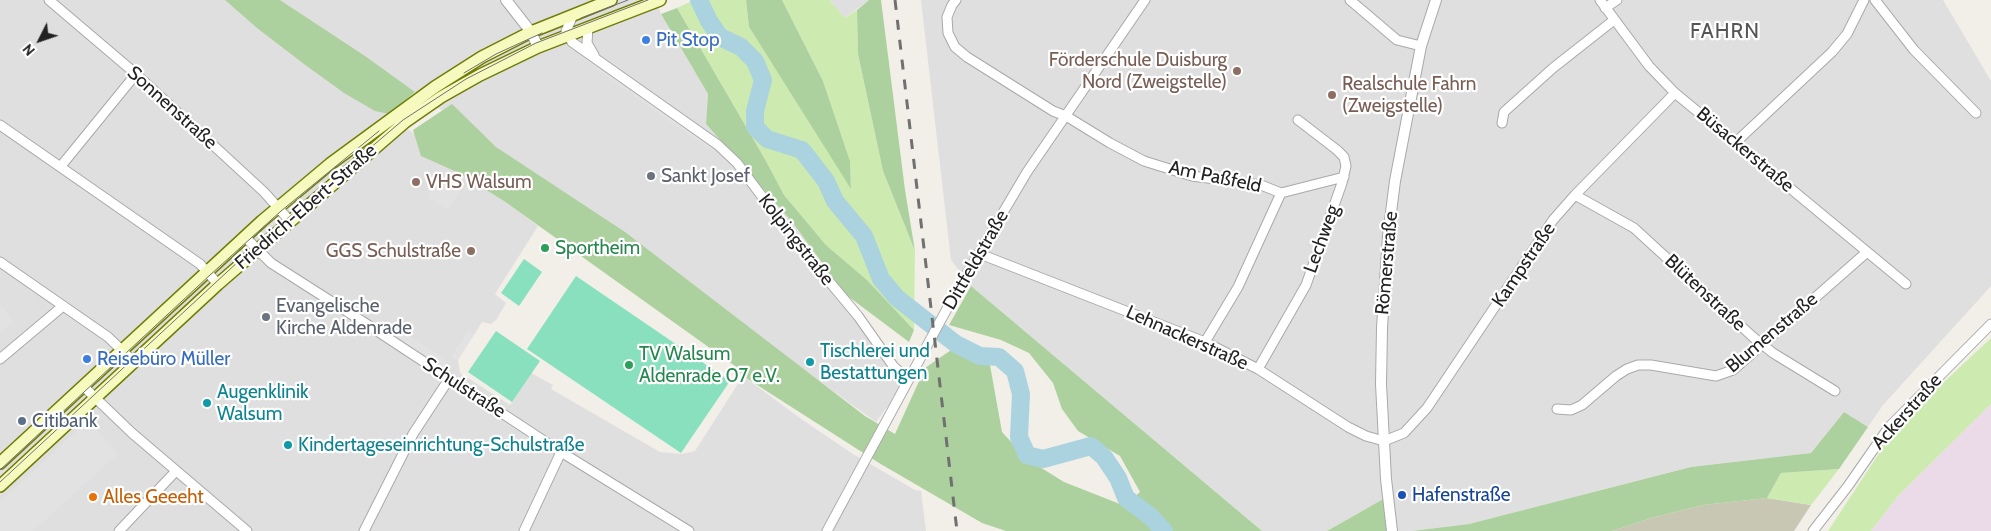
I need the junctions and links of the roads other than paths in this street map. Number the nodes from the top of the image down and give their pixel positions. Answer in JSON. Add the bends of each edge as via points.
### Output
{"nodes":[{"id":1,"x":49,"y":0,"type":"edge"},
{"id":2,"x":506,"y":0,"type":"edge"},
{"id":3,"x":611,"y":0,"type":"edge"},
{"id":4,"x":660,"y":0,"type":"edge"},
{"id":5,"x":956,"y":0,"type":"edge"},
{"id":6,"x":1145,"y":0,"type":"edge"},
{"id":7,"x":1350,"y":0,"type":"edge"},
{"id":8,"x":1436,"y":0,"type":"edge"},
{"id":9,"x":1617,"y":0,"type":"edge"},
{"id":10,"x":1864,"y":0,"type":"edge"},
{"id":11,"x":1875,"y":0,"type":"edge"},
{"id":12,"x":1602,"y":4,"type":"edge"},
{"id":13,"x":574,"y":15,"type":"junction"},
{"id":14,"x":1614,"y":20,"type":"junction"},
{"id":15,"x":588,"y":28,"type":"junction"},
{"id":16,"x":531,"y":32,"type":"junction"},
{"id":17,"x":567,"y":36,"type":"junction"},
{"id":18,"x":1421,"y":46,"type":"junction"},
{"id":19,"x":538,"y":47,"type":"junction"},
{"id":20,"x":599,"y":60,"type":"junction"},
{"id":21,"x":136,"y":74,"type":"junction"},
{"id":22,"x":1675,"y":93,"type":"junction"},
{"id":23,"x":1976,"y":113,"type":"dead end"},
{"id":24,"x":1066,"y":116,"type":"junction"},
{"id":25,"x":1298,"y":120,"type":"dead end"},
{"id":26,"x":1502,"y":123,"type":"dead end"},
{"id":27,"x":0,"y":125,"type":"edge"},
{"id":28,"x":1736,"y":142,"type":"junction"},
{"id":29,"x":61,"y":166,"type":"junction"},
{"id":30,"x":1344,"y":178,"type":"junction"},
{"id":31,"x":1281,"y":193,"type":"junction"},
{"id":32,"x":1575,"y":195,"type":"junction"},
{"id":33,"x":278,"y":207,"type":"junction"},
{"id":34,"x":290,"y":220,"type":"junction"},
{"id":35,"x":245,"y":237,"type":"junction"},
{"id":36,"x":257,"y":250,"type":"junction"},
{"id":37,"x":1867,"y":252,"type":"junction"},
{"id":38,"x":980,"y":254,"type":"junction"},
{"id":39,"x":0,"y":262,"type":"edge"},
{"id":40,"x":206,"y":272,"type":"junction"},
{"id":41,"x":218,"y":284,"type":"junction"},
{"id":42,"x":1906,"y":284,"type":"dead end"},
{"id":43,"x":63,"y":306,"type":"junction"},
{"id":44,"x":1991,"y":324,"type":"edge"},
{"id":45,"x":1206,"y":342,"type":"junction"},
{"id":46,"x":1762,"y":344,"type":"junction"},
{"id":47,"x":122,"y":350,"type":"junction"},
{"id":48,"x":0,"y":360,"type":"edge"},
{"id":49,"x":134,"y":362,"type":"junction"},
{"id":50,"x":1258,"y":369,"type":"junction"},
{"id":51,"x":449,"y":379,"type":"junction"},
{"id":52,"x":908,"y":379,"type":"junction"},
{"id":53,"x":84,"y":386,"type":"junction"},
{"id":54,"x":1835,"y":391,"type":"dead end"},
{"id":55,"x":95,"y":399,"type":"junction"},
{"id":56,"x":1557,"y":410,"type":"dead end"},
{"id":57,"x":1384,"y":442,"type":"junction"},
{"id":58,"x":561,"y":452,"type":"junction"},
{"id":59,"x":0,"y":463,"type":"edge"},
{"id":60,"x":176,"y":471,"type":"junction"},
{"id":61,"x":0,"y":486,"type":"edge"},
{"id":62,"x":120,"y":531,"type":"edge"},
{"id":63,"x":247,"y":531,"type":"edge"},
{"id":64,"x":364,"y":531,"type":"edge"},
{"id":65,"x":524,"y":531,"type":"edge"},
{"id":66,"x":689,"y":531,"type":"edge"},
{"id":67,"x":827,"y":531,"type":"edge"},
{"id":68,"x":1392,"y":531,"type":"edge"},
{"id":69,"x":1813,"y":531,"type":"edge"}],
"edges":[{"from":1,"to":21,"type":"street","name":"Sonnenstraße"},
{"from":2,"to":16,"type":"street"},
{"from":3,"to":13,"type":"main road","name":"Friedrich-Ebert-Straße"},
{"from":4,"to":15,"type":"main road","name":"Friedrich-Ebert-Straße"},
{"from":5,"to":24,"type":"street","name":"Am Paßfeld","via":[[947,17],[948,33],[955,47],[1000,79]]},
{"from":6,"to":24,"type":"street","name":"Dittfeldstraße"},
{"from":7,"to":18,"type":"street","via":[[1397,40]]},
{"from":8,"to":18,"type":"street","name":"Römerstraße"},
{"from":9,"to":12,"type":"street"},
{"from":10,"to":28,"type":"street","via":[[1847,34],[1832,52]]},
{"from":11,"to":23,"type":"street","via":[[1914,50]]},
{"from":12,"to":14,"type":"street","name":"Büsackerstraße"},
{"from":13,"to":16,"type":"main road","name":"Friedrich-Ebert-Straße"},
{"from":13,"to":17,"type":"street","via":[[567,26]]},
{"from":14,"to":22,"type":"street","name":"Büsackerstraße","via":[[1649,66]]},
{"from":14,"to":26,"type":"street","via":[[1504,112]]},
{"from":15,"to":17,"type":"main road","name":"Friedrich-Ebert-Straße"},
{"from":15,"to":20,"type":"street","name":"Kolpingstraße","via":[[586,43]]},
{"from":16,"to":19,"type":"street"},
{"from":16,"to":33,"type":"main road","name":"Friedrich-Ebert-Straße","via":[[482,57],[435,87],[330,164]]},
{"from":17,"to":19,"type":"main road","name":"Friedrich-Ebert-Straße"},
{"from":17,"to":20,"type":"street","name":"Kolpingstraße"},
{"from":18,"to":57,"type":"street","name":"Römerstraße","via":[[1395,181],[1388,236],[1382,328]]},
{"from":19,"to":34,"type":"main road","name":"Friedrich-Ebert-Straße","via":[[480,75],[405,122]]},
{"from":20,"to":52,"type":"street","name":"Kolpingstraße","via":[[718,145],[737,163],[793,238],[858,316],[894,367]]},
{"from":21,"to":29,"type":"street"},
{"from":21,"to":33,"type":"street","name":"Sonnenstraße"},
{"from":22,"to":28,"type":"street","name":"Büsackerstraße"},
{"from":22,"to":32,"type":"street","name":"Kampstraße"},
{"from":24,"to":31,"type":"street","name":"Am Paßfeld","via":[[1144,160],[1192,176],[1261,185]]},
{"from":24,"to":38,"type":"street","name":"Dittfeldstraße","via":[[1027,172]]},
{"from":25,"to":30,"type":"street","name":"Lechweg","via":[[1344,157]]},
{"from":27,"to":29,"type":"street"},
{"from":28,"to":37,"type":"street","name":"Büsackerstraße"},
{"from":29,"to":40,"type":"street","via":[[200,264]]},
{"from":30,"to":31,"type":"street","name":"Am Paßfeld"},
{"from":30,"to":50,"type":"street","name":"Lechweg","via":[[1306,284]]},
{"from":31,"to":45,"type":"street","via":[[1238,287]]},
{"from":32,"to":46,"type":"street","name":"Blütenstraße","via":[[1634,228]]},
{"from":32,"to":57,"type":"street","name":"Kampstraße","via":[[1553,220],[1427,408],[1404,433]]},
{"from":33,"to":34,"type":"street","name":"Sonnenstraße"},
{"from":33,"to":35,"type":"main road","name":"Friedrich-Ebert-Straße"},
{"from":34,"to":36,"type":"main road","name":"Friedrich-Ebert-Straße"},
{"from":35,"to":36,"type":"street","name":"Schulstraße"},
{"from":35,"to":40,"type":"main road","name":"Friedrich-Ebert-Straße"},
{"from":36,"to":41,"type":"main road","name":"Friedrich-Ebert-Straße"},
{"from":36,"to":51,"type":"street","name":"Schulstraße","via":[[271,263]]},
{"from":37,"to":42,"type":"street","name":"Büsackerstraße"},
{"from":37,"to":46,"type":"street","name":"Blumenstraße"},
{"from":38,"to":45,"type":"street","name":"Lehnackerstraße"},
{"from":38,"to":52,"type":"street","name":"Dittfeldstraße"},
{"from":39,"to":43,"type":"street"},
{"from":40,"to":41,"type":"street"},
{"from":40,"to":47,"type":"main road","name":"Friedrich-Ebert-Straße"},
{"from":41,"to":49,"type":"main road","name":"Friedrich-Ebert-Straße"},
{"from":43,"to":47,"type":"street"},
{"from":43,"to":48,"type":"street"},
{"from":44,"to":69,"type":"street","name":"Ackerstraße","via":[[1888,427]]},
{"from":45,"to":50,"type":"street","name":"Lehnackerstraße"},
{"from":46,"to":54,"type":"street","name":"Blütenstraße"},
{"from":46,"to":56,"type":"street","name":"Blumenstraße","via":[[1733,370],[1716,376],[1638,365],[1616,376],[1582,405],[1571,410]]},
{"from":47,"to":49,"type":"street"},
{"from":47,"to":53,"type":"main road","name":"Friedrich-Ebert-Straße"},
{"from":49,"to":55,"type":"main road","name":"Friedrich-Ebert-Straße"},
{"from":50,"to":57,"type":"street","name":"Lehnackerstraße","via":[[1348,427]]},
{"from":51,"to":58,"type":"street","name":"Schulstraße"},
{"from":51,"to":64,"type":"street","via":[[413,434]]},
{"from":52,"to":67,"type":"street","name":"Dittfeldstraße"},
{"from":53,"to":55,"type":"street"},
{"from":53,"to":59,"type":"main road","name":"Friedrich-Ebert-Straße"},
{"from":55,"to":60,"type":"street"},
{"from":55,"to":61,"type":"main road","name":"Friedrich-Ebert-Straße"},
{"from":57,"to":68,"type":"street","name":"Römerstraße"},
{"from":58,"to":65,"type":"street"},
{"from":58,"to":66,"type":"street","name":"Schulstraße"},
{"from":60,"to":62,"type":"street"},
{"from":60,"to":63,"type":"street"}]}
